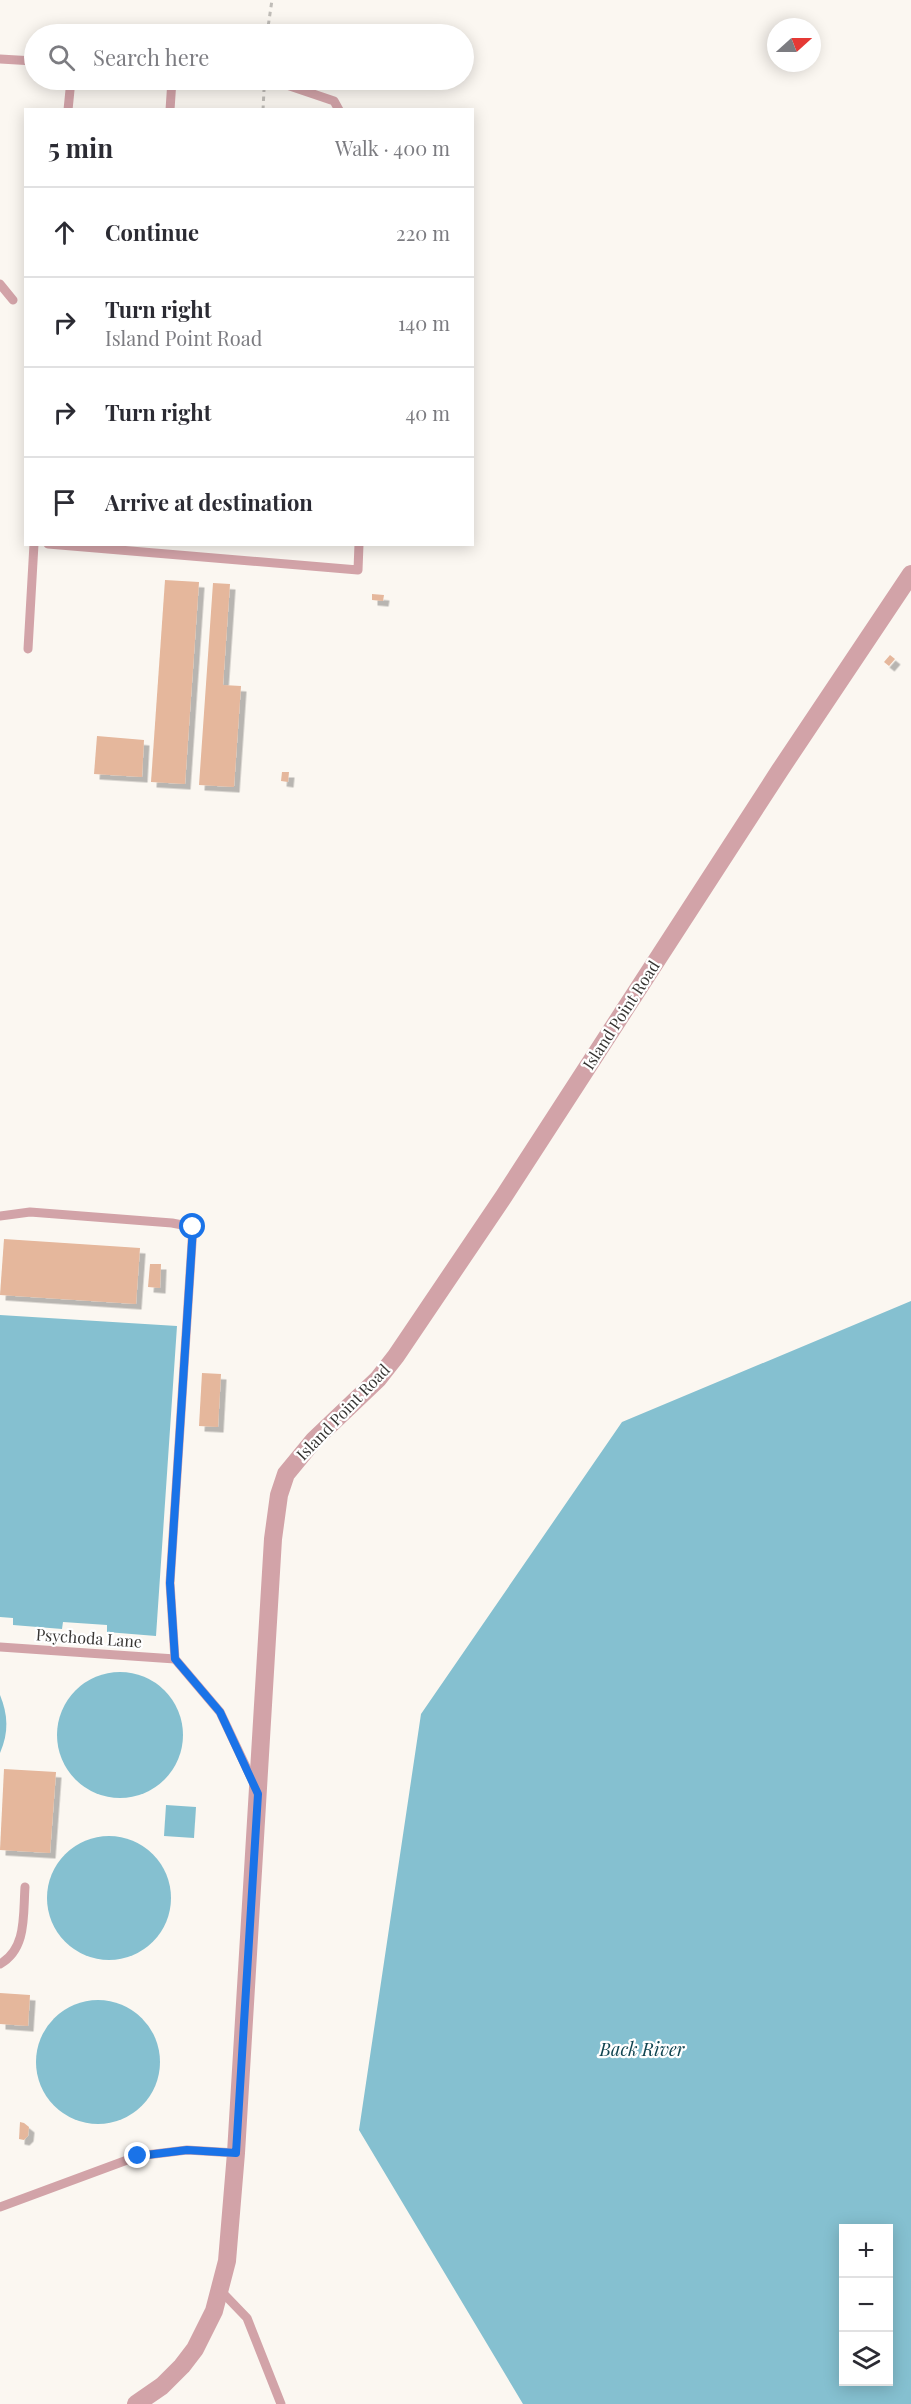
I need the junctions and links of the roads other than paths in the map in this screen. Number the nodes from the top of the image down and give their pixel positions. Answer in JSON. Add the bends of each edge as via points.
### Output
{"nodes":[{"id":1,"x":0,"y":59,"type":"edge"},
{"id":2,"x":24,"y":60,"type":"edge"},
{"id":3,"x":70,"y":90,"type":"edge"},
{"id":4,"x":171,"y":90,"type":"edge"},
{"id":5,"x":296,"y":90,"type":"edge"},
{"id":6,"x":68,"y":108,"type":"edge"},
{"id":7,"x":170,"y":108,"type":"edge"},
{"id":8,"x":338,"y":108,"type":"edge"},
{"id":9,"x":0,"y":284,"type":"edge"},
{"id":10,"x":14,"y":300,"type":"dead end"},
{"id":11,"x":34,"y":546,"type":"edge"},
{"id":12,"x":72,"y":546,"type":"edge"},
{"id":13,"x":359,"y":546,"type":"edge"},
{"id":14,"x":911,"y":574,"type":"edge"},
{"id":15,"x":28,"y":649,"type":"dead end"},
{"id":16,"x":0,"y":1216,"type":"edge"},
{"id":17,"x":0,"y":1647,"type":"edge"},
{"id":18,"x":175,"y":1659,"type":"junction"},
{"id":19,"x":258,"y":1794,"type":"junction"},
{"id":20,"x":25,"y":1887,"type":"dead end"},
{"id":21,"x":0,"y":1964,"type":"edge"},
{"id":22,"x":236,"y":2153,"type":"junction"},
{"id":23,"x":0,"y":2206,"type":"edge"},
{"id":24,"x":221,"y":2291,"type":"junction"},
{"id":25,"x":136,"y":2404,"type":"edge"},
{"id":26,"x":281,"y":2404,"type":"edge"}],
"edges":[{"from":1,"to":2,"type":"lane"},
{"from":3,"to":6,"type":"lane"},
{"from":4,"to":7,"type":"lane"},
{"from":5,"to":8,"type":"lane","via":[[334,101]]},
{"from":9,"to":10,"type":"lane"},
{"from":11,"to":15,"type":"lane"},
{"from":12,"to":13,"type":"lane","via":[[358,570]]},
{"from":14,"to":19,"type":"street","name":"Island Point Road","via":[[396,1356],[286,1474],[273,1539]]},
{"from":16,"to":18,"type":"lane","via":[[30,1212],[193,1227],[170,1583]]},
{"from":17,"to":18,"type":"lane","name":"Psychoda Lane"},
{"from":18,"to":19,"type":"lane","via":[[220,1712]]},
{"from":19,"to":22,"type":"street","name":"Island Point Road"},
{"from":20,"to":21,"type":"lane","via":[[18,1948]]},
{"from":22,"to":23,"type":"lane","via":[[187,2150],[138,2156]]},
{"from":22,"to":24,"type":"street","name":"Island Point Road","via":[[231,2228]]},
{"from":24,"to":25,"type":"street","name":"Island Point Road","via":[[205,2331],[182,2366]]},
{"from":24,"to":26,"type":"lane","via":[[247,2318]]}]}
